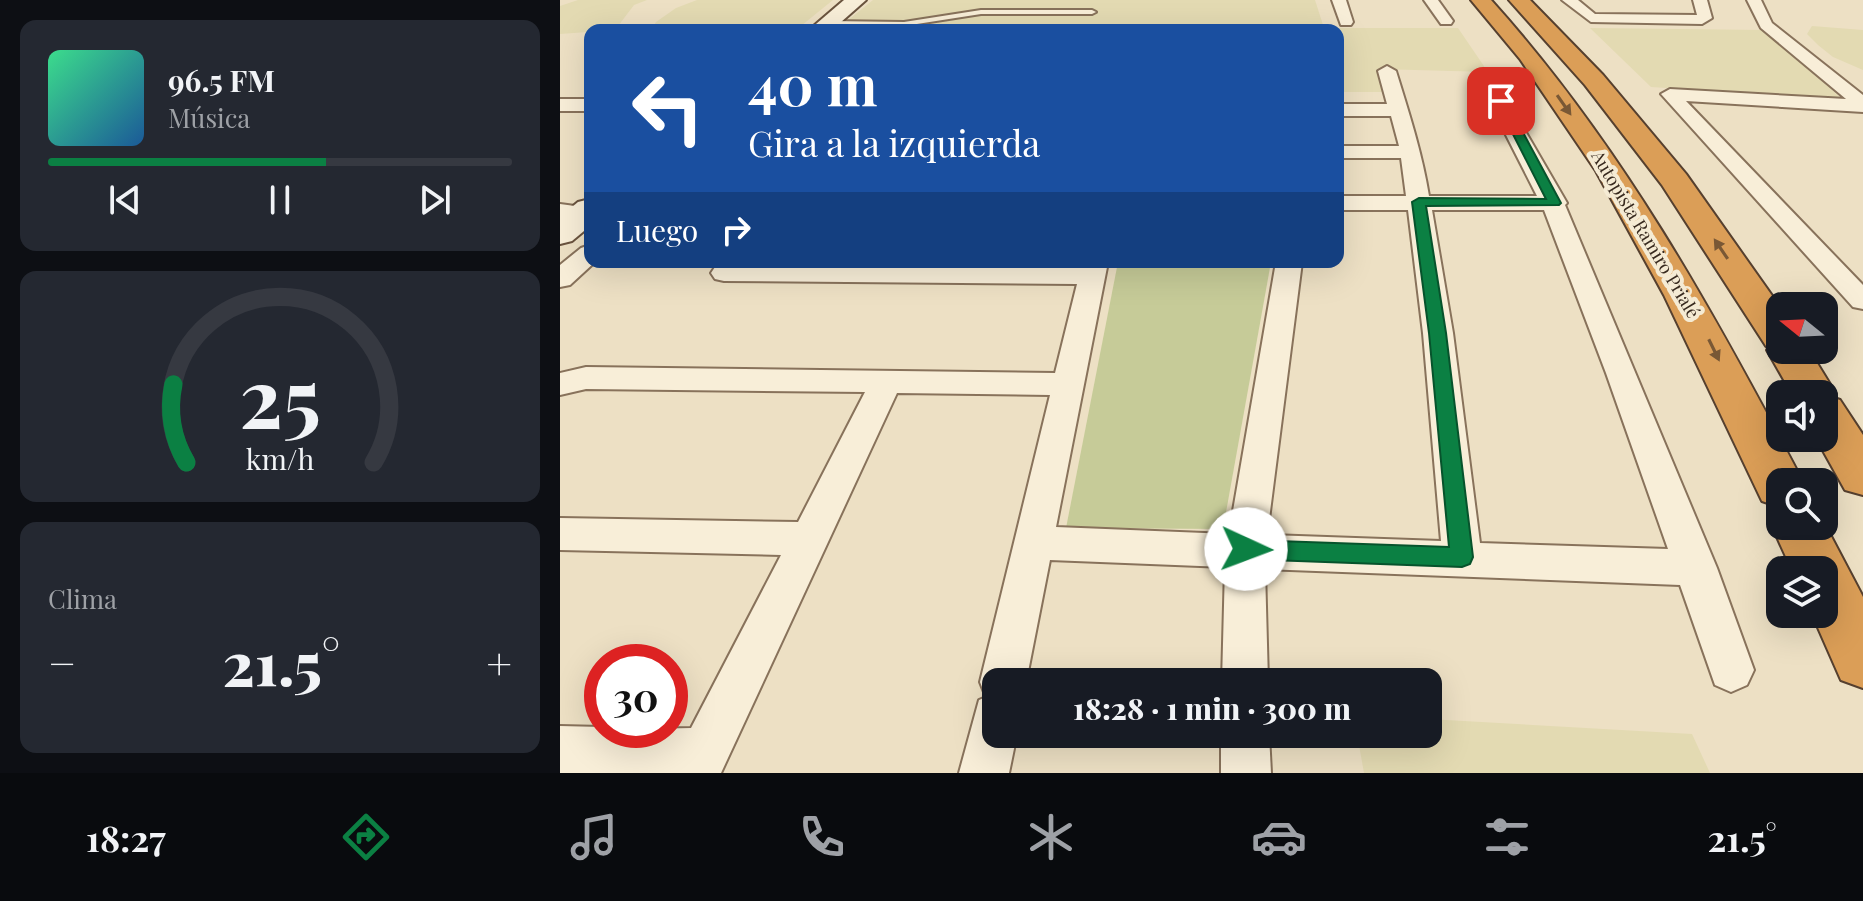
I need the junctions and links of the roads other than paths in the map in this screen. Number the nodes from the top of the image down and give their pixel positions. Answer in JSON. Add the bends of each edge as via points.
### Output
{"nodes":[{"id":1,"x":856,"y":0,"type":"edge"},
{"id":2,"x":1339,"y":0,"type":"edge"},
{"id":3,"x":1431,"y":0,"type":"edge"},
{"id":4,"x":1481,"y":0,"type":"edge"},
{"id":5,"x":1519,"y":0,"type":"edge"},
{"id":6,"x":1569,"y":0,"type":"edge"},
{"id":7,"x":1700,"y":0,"type":"edge"},
{"id":8,"x":1754,"y":0,"type":"edge"},
{"id":9,"x":1663,"y":6,"type":"dead end"},
{"id":10,"x":1092,"y":12,"type":"dead end"},
{"id":11,"x":1682,"y":19,"type":"junction"},
{"id":12,"x":1446,"y":21,"type":"dead end"},
{"id":13,"x":1346,"y":22,"type":"dead end"},
{"id":14,"x":826,"y":24,"type":"edge"},
{"id":15,"x":904,"y":24,"type":"edge"},
{"id":16,"x":1387,"y":71,"type":"dead end"},
{"id":17,"x":1485,"y":76,"type":"dead end"},
{"id":18,"x":560,"y":105,"type":"edge"},
{"id":19,"x":584,"y":105,"type":"edge"},
{"id":20,"x":1863,"y":105,"type":"edge"},
{"id":21,"x":1344,"y":110,"type":"edge"},
{"id":22,"x":1399,"y":110,"type":"junction"},
{"id":23,"x":1344,"y":152,"type":"edge"},
{"id":24,"x":1411,"y":152,"type":"junction"},
{"id":25,"x":1419,"y":202,"type":"junction"},
{"id":26,"x":1344,"y":203,"type":"edge"},
{"id":27,"x":1555,"y":203,"type":"junction"},
{"id":28,"x":584,"y":258,"type":"edge"},
{"id":29,"x":728,"y":268,"type":"edge"},
{"id":30,"x":1288,"y":268,"type":"edge"},
{"id":31,"x":1094,"y":269,"type":"edge"},
{"id":32,"x":560,"y":279,"type":"edge"},
{"id":33,"x":1863,"y":301,"type":"edge"},
{"id":34,"x":1766,"y":316,"type":"edge"},
{"id":35,"x":569,"y":375,"type":"edge"},
{"id":36,"x":887,"y":380,"type":"junction"},
{"id":37,"x":1068,"y":384,"type":"junction"},
{"id":38,"x":1838,"y":434,"type":"edge"},
{"id":39,"x":1771,"y":468,"type":"edge"},
{"id":40,"x":1863,"y":476,"type":"edge"},
{"id":41,"x":560,"y":534,"type":"edge"},
{"id":42,"x":809,"y":539,"type":"junction"},
{"id":43,"x":1033,"y":543,"type":"junction"},
{"id":44,"x":1246,"y":549,"type":"junction"},
{"id":45,"x":1462,"y":557,"type":"junction"},
{"id":46,"x":1697,"y":568,"type":"junction"},
{"id":47,"x":1838,"y":607,"type":"edge"},
{"id":48,"x":1863,"y":659,"type":"edge"},
{"id":49,"x":1006,"y":668,"type":"edge"},
{"id":50,"x":1245,"y":668,"type":"edge"},
{"id":51,"x":1731,"y":670,"type":"dead end"},
{"id":52,"x":989,"y":748,"type":"edge"},
{"id":53,"x":1245,"y":748,"type":"edge"},
{"id":54,"x":560,"y":751,"type":"edge"},
{"id":55,"x":700,"y":763,"type":"edge"},
{"id":56,"x":984,"y":773,"type":"edge"},
{"id":57,"x":1246,"y":773,"type":"edge"}],
"edges":[{"from":1,"to":14,"type":"street"},
{"from":2,"to":13,"type":"street"},
{"from":3,"to":12,"type":"street"},
{"from":4,"to":39,"type":"highway","name":"Autopista Ramiro Prialé","one_way":true,"via":[[1546,80],[1618,183],[1704,331]]},
{"from":34,"to":5,"type":"highway","one_way":true,"via":[[1675,181],[1594,80]]},
{"from":6,"to":11,"type":"street","via":[[1591,18]]},
{"from":7,"to":11,"type":"street","via":[[1705,18]]},
{"from":8,"to":20,"type":"street","via":[[1766,25]]},
{"from":9,"to":11,"type":"street"},
{"from":10,"to":15,"type":"lane","via":[[981,12]]},
{"from":16,"to":22,"type":"street"},
{"from":17,"to":27,"type":"street"},
{"from":18,"to":19,"type":"street"},
{"from":20,"to":33,"type":"street","via":[[1670,94]]},
{"from":21,"to":22,"type":"street"},
{"from":22,"to":24,"type":"street"},
{"from":23,"to":24,"type":"street"},
{"from":24,"to":25,"type":"street"},
{"from":25,"to":26,"type":"street"},
{"from":25,"to":27,"type":"street"},
{"from":25,"to":45,"type":"street"},
{"from":27,"to":46,"type":"street"},
{"from":28,"to":32,"type":"street"},
{"from":29,"to":31,"type":"street","via":[[724,273]]},
{"from":30,"to":44,"type":"street"},
{"from":31,"to":37,"type":"street"},
{"from":35,"to":36,"type":"street"},
{"from":36,"to":37,"type":"street"},
{"from":36,"to":42,"type":"street"},
{"from":37,"to":43,"type":"street"},
{"from":38,"to":40,"type":"highway"},
{"from":41,"to":42,"type":"street"},
{"from":42,"to":55,"type":"street"},
{"from":43,"to":44,"type":"street"},
{"from":43,"to":49,"type":"street"},
{"from":44,"to":45,"type":"street"},
{"from":44,"to":50,"type":"street"},
{"from":45,"to":46,"type":"street"},
{"from":46,"to":51,"type":"street"},
{"from":47,"to":48,"type":"highway"},
{"from":52,"to":56,"type":"street"},
{"from":53,"to":57,"type":"street"},
{"from":54,"to":55,"type":"street"}]}
